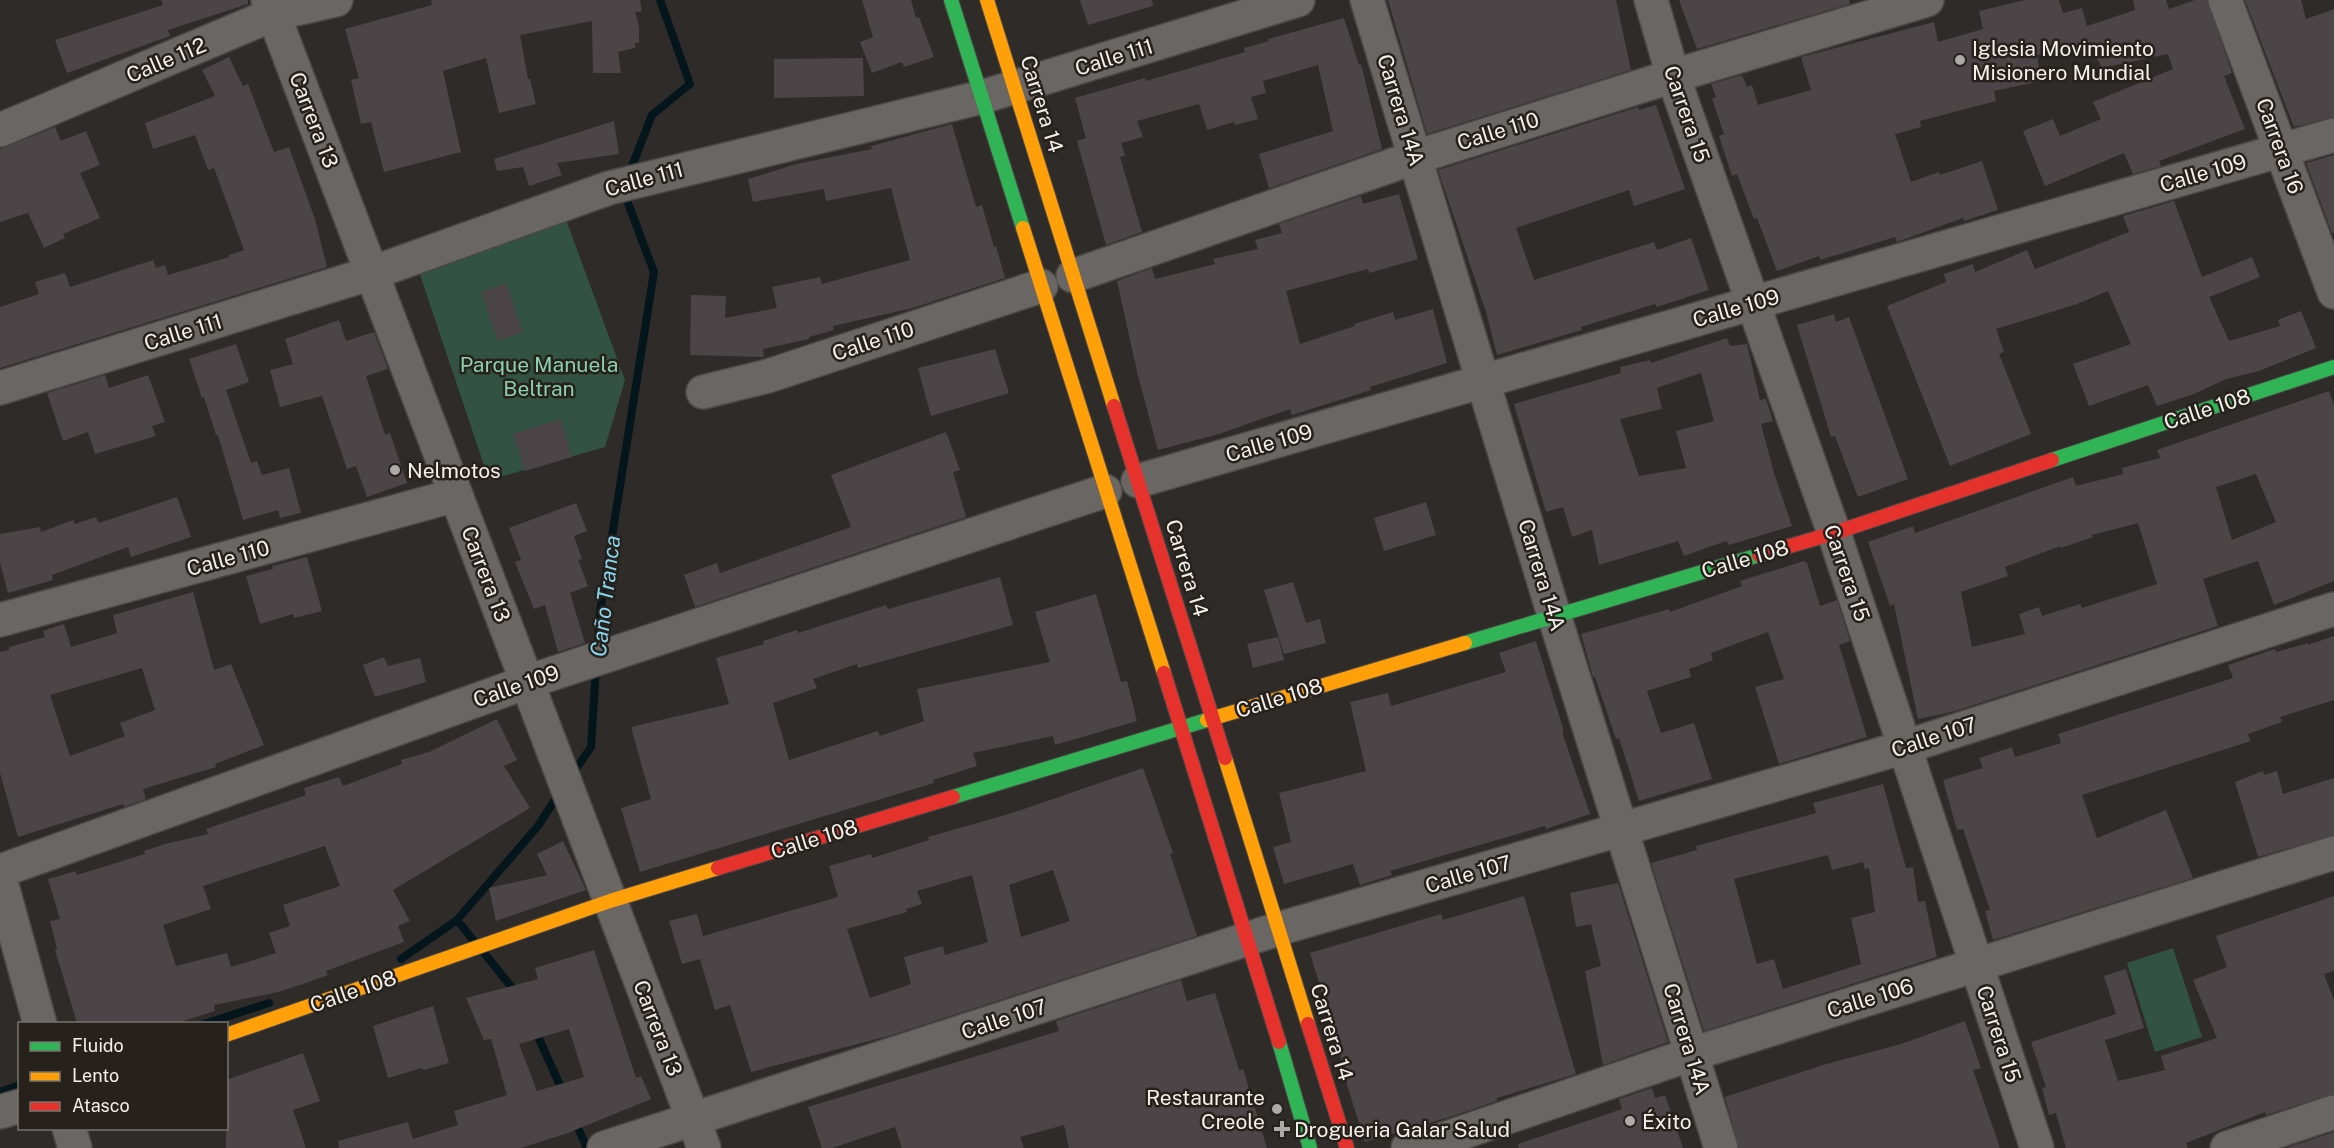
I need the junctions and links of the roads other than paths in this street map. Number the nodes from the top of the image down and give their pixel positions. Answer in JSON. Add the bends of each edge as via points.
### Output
{"nodes":[{"id":1,"x":336,"y":0,"type":"edge"},
{"id":2,"x":951,"y":0,"type":"edge"},
{"id":3,"x":987,"y":0,"type":"edge"},
{"id":4,"x":1298,"y":0,"type":"edge"},
{"id":5,"x":1368,"y":0,"type":"edge"},
{"id":6,"x":1651,"y":0,"type":"edge"},
{"id":7,"x":1927,"y":0,"type":"edge"},
{"id":8,"x":2225,"y":0,"type":"edge"},
{"id":9,"x":271,"y":7,"type":"edge"},
{"id":10,"x":1673,"y":76,"type":"junction"},
{"id":11,"x":1015,"y":87,"type":"junction"},
{"id":12,"x":982,"y":97,"type":"junction"},
{"id":13,"x":0,"y":130,"type":"edge"},
{"id":14,"x":2334,"y":135,"type":"edge"},
{"id":15,"x":2281,"y":150,"type":"junction"},
{"id":16,"x":1416,"y":157,"type":"junction"},
{"id":17,"x":372,"y":273,"type":"junction"},
{"id":18,"x":1073,"y":276,"type":"junction"},
{"id":19,"x":1041,"y":285,"type":"junction"},
{"id":20,"x":2334,"y":292,"type":"edge"},
{"id":21,"x":1753,"y":303,"type":"junction"},
{"id":22,"x":2334,"y":367,"type":"edge"},
{"id":23,"x":1484,"y":381,"type":"junction"},
{"id":24,"x":0,"y":388,"type":"edge"},
{"id":25,"x":703,"y":393,"type":"dead end"},
{"id":26,"x":1138,"y":481,"type":"junction"},
{"id":27,"x":1105,"y":491,"type":"junction"},
{"id":28,"x":456,"y":495,"type":"junction"},
{"id":29,"x":1834,"y":533,"type":"junction"},
{"id":30,"x":2334,"y":609,"type":"edge"},
{"id":31,"x":1554,"y":615,"type":"junction"},
{"id":32,"x":0,"y":620,"type":"edge"},
{"id":33,"x":527,"y":682,"type":"junction"},
{"id":34,"x":1212,"y":718,"type":"junction"},
{"id":35,"x":1179,"y":728,"type":"junction"},
{"id":36,"x":1905,"y":747,"type":"junction"},
{"id":37,"x":1621,"y":829,"type":"junction"},
{"id":38,"x":2334,"y":853,"type":"edge"},
{"id":39,"x":0,"y":871,"type":"edge"},
{"id":40,"x":0,"y":878,"type":"edge"},
{"id":41,"x":610,"y":901,"type":"junction"},
{"id":42,"x":1278,"y":929,"type":"junction"},
{"id":43,"x":1248,"y":940,"type":"junction"},
{"id":44,"x":1976,"y":965,"type":"junction"},
{"id":45,"x":40,"y":1022,"type":"edge"},
{"id":46,"x":228,"y":1034,"type":"edge"},
{"id":47,"x":1692,"y":1054,"type":"junction"},
{"id":48,"x":18,"y":1107,"type":"edge"},
{"id":49,"x":0,"y":1112,"type":"edge"},
{"id":50,"x":2334,"y":1112,"type":"edge"},
{"id":51,"x":70,"y":1130,"type":"edge"},
{"id":52,"x":698,"y":1134,"type":"edge"},
{"id":53,"x":606,"y":1147,"type":"edge"},
{"id":54,"x":75,"y":1148,"type":"edge"},
{"id":55,"x":1310,"y":1148,"type":"edge"},
{"id":56,"x":1347,"y":1148,"type":"edge"},
{"id":57,"x":1408,"y":1148,"type":"edge"},
{"id":58,"x":1721,"y":1148,"type":"edge"},
{"id":59,"x":2037,"y":1148,"type":"edge"},
{"id":60,"x":2227,"y":1148,"type":"edge"}],
"edges":[{"from":1,"to":9,"type":"street","name":"Calle 112"},
{"from":2,"to":12,"type":"main road"},
{"from":3,"to":11,"type":"main road","name":"Carrera 14"},
{"from":4,"to":11,"type":"street","name":"Calle 111"},
{"from":5,"to":16,"type":"street","name":"Carrera 14A"},
{"from":6,"to":10,"type":"street","name":"Carrera 15"},
{"from":7,"to":10,"type":"street","name":"Calle 110"},
{"from":8,"to":15,"type":"street","name":"Carrera 16"},
{"from":9,"to":13,"type":"street","name":"Calle 112"},
{"from":9,"to":17,"type":"street","name":"Carrera 13"},
{"from":10,"to":16,"type":"street","name":"Calle 110"},
{"from":10,"to":21,"type":"street","name":"Carrera 15"},
{"from":11,"to":12,"type":"street","name":"Calle 111"},
{"from":11,"to":18,"type":"main road","name":"Carrera 14"},
{"from":12,"to":17,"type":"street","name":"Calle 111","via":[[609,188]]},
{"from":12,"to":19,"type":"main road"},
{"from":14,"to":15,"type":"street","name":"Calle 109"},
{"from":15,"to":20,"type":"street","name":"Carrera 16"},
{"from":15,"to":21,"type":"street","name":"Calle 109"},
{"from":16,"to":18,"type":"street","name":"Calle 110"},
{"from":16,"to":23,"type":"street","name":"Carrera 14A"},
{"from":17,"to":24,"type":"street","name":"Calle 111"},
{"from":17,"to":28,"type":"street","name":"Carrera 13"},
{"from":18,"to":26,"type":"main road","name":"Carrera 14"},
{"from":19,"to":25,"type":"street","name":"Calle 110","via":[[768,376]]},
{"from":19,"to":27,"type":"main road"},
{"from":21,"to":23,"type":"street","name":"Calle 109"},
{"from":21,"to":29,"type":"street","name":"Carrera 15"},
{"from":22,"to":29,"type":"main road","name":"Calle 108"},
{"from":23,"to":26,"type":"street","name":"Calle 109"},
{"from":23,"to":31,"type":"street","name":"Carrera 14A"},
{"from":26,"to":34,"type":"main road","name":"Carrera 14"},
{"from":27,"to":33,"type":"street","name":"Calle 109"},
{"from":27,"to":35,"type":"main road"},
{"from":28,"to":32,"type":"street","name":"Calle 110"},
{"from":28,"to":33,"type":"street","name":"Carrera 13"},
{"from":29,"to":31,"type":"main road","name":"Calle 108"},
{"from":29,"to":36,"type":"street","name":"Carrera 15"},
{"from":30,"to":36,"type":"street","name":"Calle 107"},
{"from":31,"to":34,"type":"main road","name":"Calle 108"},
{"from":31,"to":37,"type":"street","name":"Carrera 14A"},
{"from":33,"to":39,"type":"street","name":"Calle 109"},
{"from":33,"to":41,"type":"street","name":"Carrera 13"},
{"from":34,"to":35,"type":"main road","name":"Calle 108"},
{"from":34,"to":42,"type":"main road","name":"Carrera 14"},
{"from":35,"to":41,"type":"main road","name":"Calle 108"},
{"from":35,"to":43,"type":"main road"},
{"from":36,"to":37,"type":"street","name":"Calle 107"},
{"from":36,"to":44,"type":"street","name":"Carrera 15"},
{"from":37,"to":42,"type":"street","name":"Calle 107"},
{"from":37,"to":47,"type":"street","name":"Carrera 14A"},
{"from":38,"to":44,"type":"street","name":"Calle 106"},
{"from":40,"to":45,"type":"street"},
{"from":41,"to":46,"type":"main road","name":"Calle 108"},
{"from":41,"to":52,"type":"street","name":"Carrera 13"},
{"from":42,"to":43,"type":"street","name":"Calle 107"},
{"from":42,"to":56,"type":"main road","name":"Carrera 14"},
{"from":43,"to":52,"type":"street","name":"Calle 107"},
{"from":43,"to":55,"type":"main road"},
{"from":44,"to":47,"type":"street","name":"Calle 106"},
{"from":44,"to":59,"type":"street","name":"Carrera 15"},
{"from":47,"to":57,"type":"street","name":"Calle 106"},
{"from":47,"to":58,"type":"street","name":"Carrera 14A"},
{"from":48,"to":49,"type":"street"},
{"from":50,"to":60,"type":"street"},
{"from":51,"to":54,"type":"street"},
{"from":52,"to":53,"type":"street","name":"Calle 107"}]}
